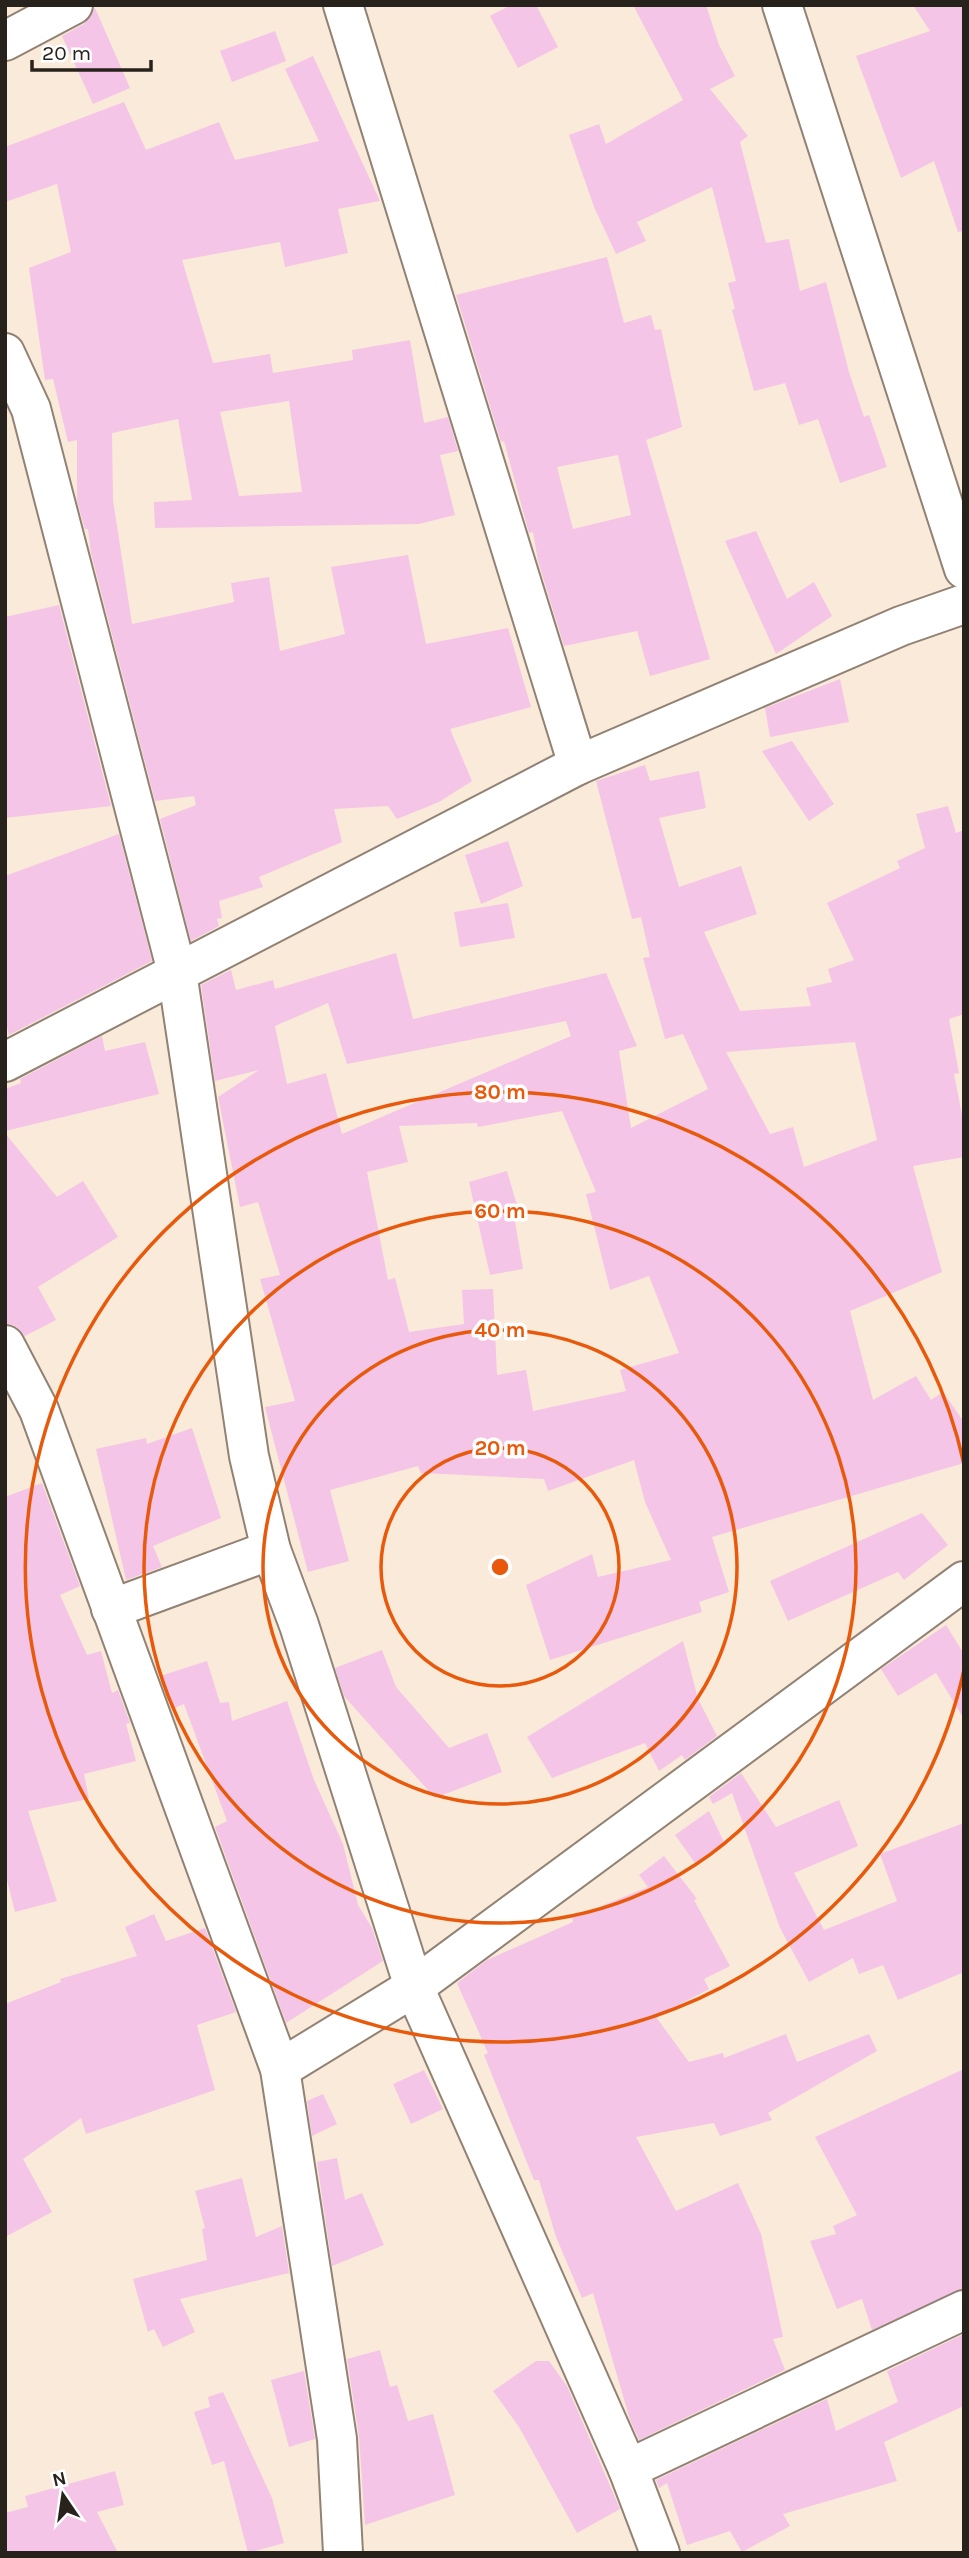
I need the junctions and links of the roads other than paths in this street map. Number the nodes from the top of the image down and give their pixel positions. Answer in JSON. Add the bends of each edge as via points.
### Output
{"nodes":[{"id":1,"x":73,"y":5,"type":"edge"},
{"id":2,"x":343,"y":5,"type":"edge"},
{"id":3,"x":782,"y":5,"type":"edge"},
{"id":4,"x":5,"y":41,"type":"edge"},
{"id":5,"x":5,"y":353,"type":"edge"},
{"id":6,"x":964,"y":569,"type":"edge"},
{"id":7,"x":964,"y":604,"type":"edge"},
{"id":8,"x":578,"y":765,"type":"junction"},
{"id":9,"x":177,"y":972,"type":"junction"},
{"id":10,"x":5,"y":1062,"type":"edge"},
{"id":11,"x":5,"y":1345,"type":"edge"},
{"id":12,"x":271,"y":1549,"type":"junction"},
{"id":13,"x":964,"y":1581,"type":"edge"},
{"id":14,"x":111,"y":1609,"type":"junction"},
{"id":15,"x":414,"y":1987,"type":"junction"},
{"id":16,"x":280,"y":2069,"type":"junction"},
{"id":17,"x":964,"y":2310,"type":"edge"},
{"id":18,"x":628,"y":2469,"type":"junction"},
{"id":19,"x":343,"y":2553,"type":"edge"},
{"id":20,"x":660,"y":2553,"type":"edge"}],
"edges":[{"from":1,"to":4,"type":"street"},
{"from":2,"to":8,"type":"street"},
{"from":3,"to":6,"type":"street"},
{"from":5,"to":9,"type":"street","via":[[31,409]]},
{"from":7,"to":8,"type":"street","via":[[901,626]]},
{"from":8,"to":9,"type":"street"},
{"from":9,"to":10,"type":"street"},
{"from":9,"to":12,"type":"street","via":[[249,1456]]},
{"from":11,"to":14,"type":"street","via":[[39,1410]]},
{"from":12,"to":14,"type":"street"},
{"from":12,"to":15,"type":"street"},
{"from":13,"to":15,"type":"street"},
{"from":14,"to":16,"type":"street"},
{"from":15,"to":16,"type":"street"},
{"from":15,"to":18,"type":"street"},
{"from":16,"to":19,"type":"street","via":[[337,2439]]},
{"from":17,"to":18,"type":"street"},
{"from":18,"to":20,"type":"street"}]}
